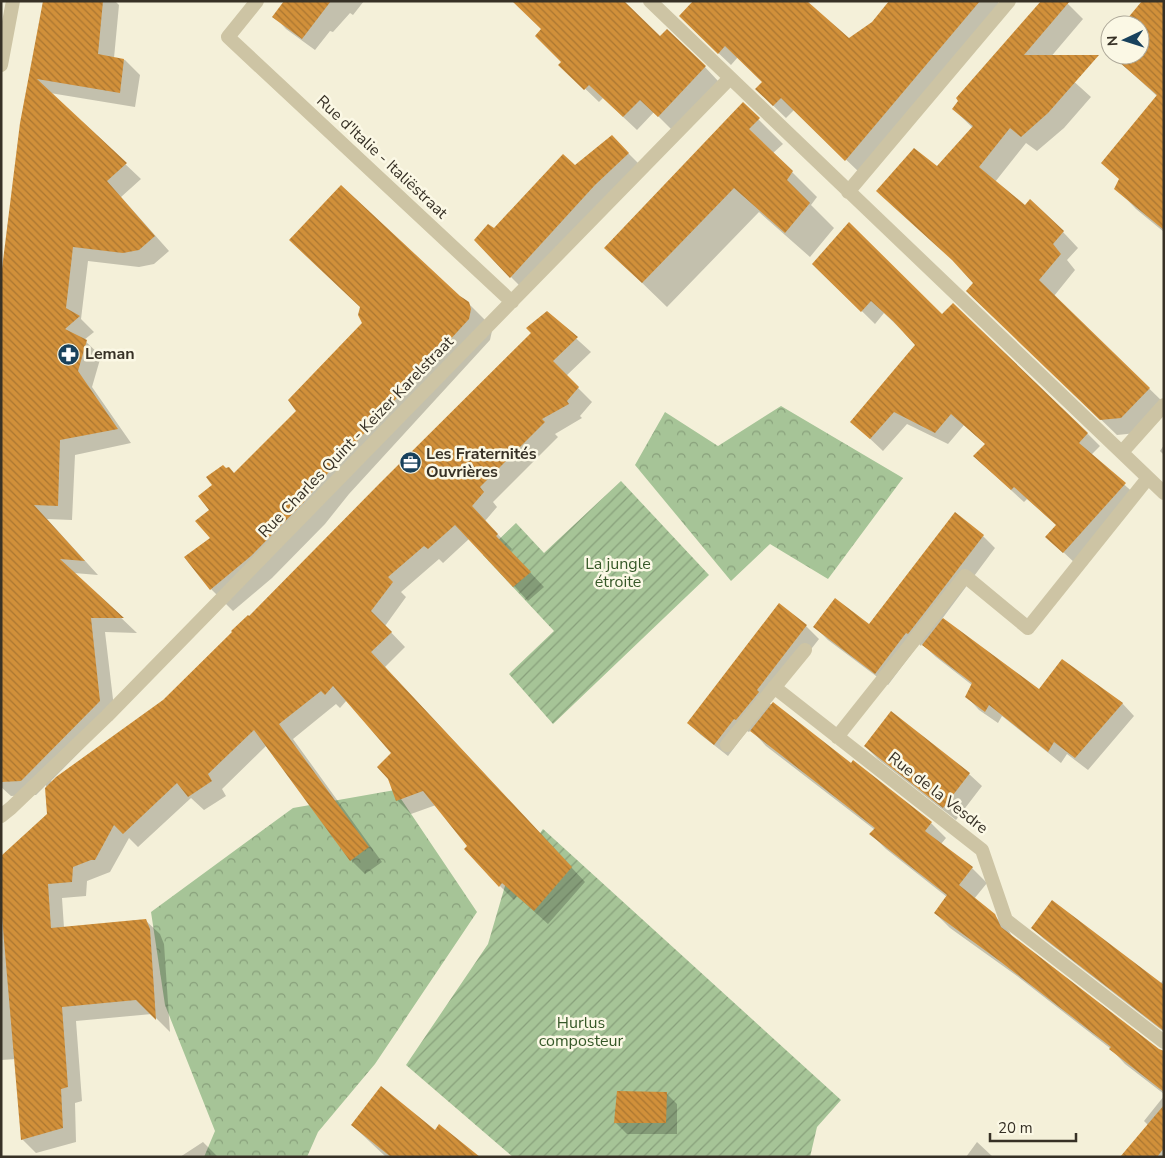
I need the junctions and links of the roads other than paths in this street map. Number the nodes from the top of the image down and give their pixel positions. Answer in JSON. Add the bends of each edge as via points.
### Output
{"nodes":[{"id":1,"x":13,"y":1,"type":"edge"},
{"id":2,"x":257,"y":1,"type":"edge"},
{"id":3,"x":650,"y":1,"type":"edge"},
{"id":4,"x":1009,"y":1,"type":"edge"},
{"id":5,"x":1,"y":65,"type":"edge"},
{"id":6,"x":730,"y":78,"type":"junction"},
{"id":7,"x":848,"y":192,"type":"junction"},
{"id":8,"x":512,"y":302,"type":"junction"},
{"id":9,"x":1164,"y":405,"type":"edge"},
{"id":10,"x":1122,"y":452,"type":"junction"},
{"id":11,"x":1148,"y":478,"type":"junction"},
{"id":12,"x":1164,"y":493,"type":"edge"},
{"id":13,"x":805,"y":650,"type":"dead end"},
{"id":14,"x":774,"y":687,"type":"junction"},
{"id":15,"x":837,"y":737,"type":"junction"},
{"id":16,"x":728,"y":746,"type":"dead end"},
{"id":17,"x":1,"y":816,"type":"edge"},
{"id":18,"x":1164,"y":1042,"type":"edge"}],
"edges":[{"from":1,"to":5,"type":"street"},
{"from":2,"to":8,"type":"street","name":"Rue d'Italie - Italiëstraat","via":[[228,37]]},
{"from":3,"to":6,"type":"street"},
{"from":4,"to":7,"type":"street"},
{"from":6,"to":7,"type":"street"},
{"from":6,"to":8,"type":"street","name":"Rue Charles Quint - Keizer Karelstraat"},
{"from":7,"to":10,"type":"street"},
{"from":8,"to":17,"type":"street","name":"Rue Charles Quint - Keizer Karelstraat","via":[[113,709]]},
{"from":9,"to":10,"type":"street"},
{"from":10,"to":11,"type":"street"},
{"from":11,"to":12,"type":"street"},
{"from":11,"to":15,"type":"street","via":[[1028,628],[965,576]]},
{"from":13,"to":14,"type":"street"},
{"from":14,"to":15,"type":"street","name":"Rue de la Vesdre"},
{"from":14,"to":16,"type":"street"},
{"from":15,"to":18,"type":"street","name":"Rue de la Vesdre","via":[[982,850],[1006,920]]}]}
